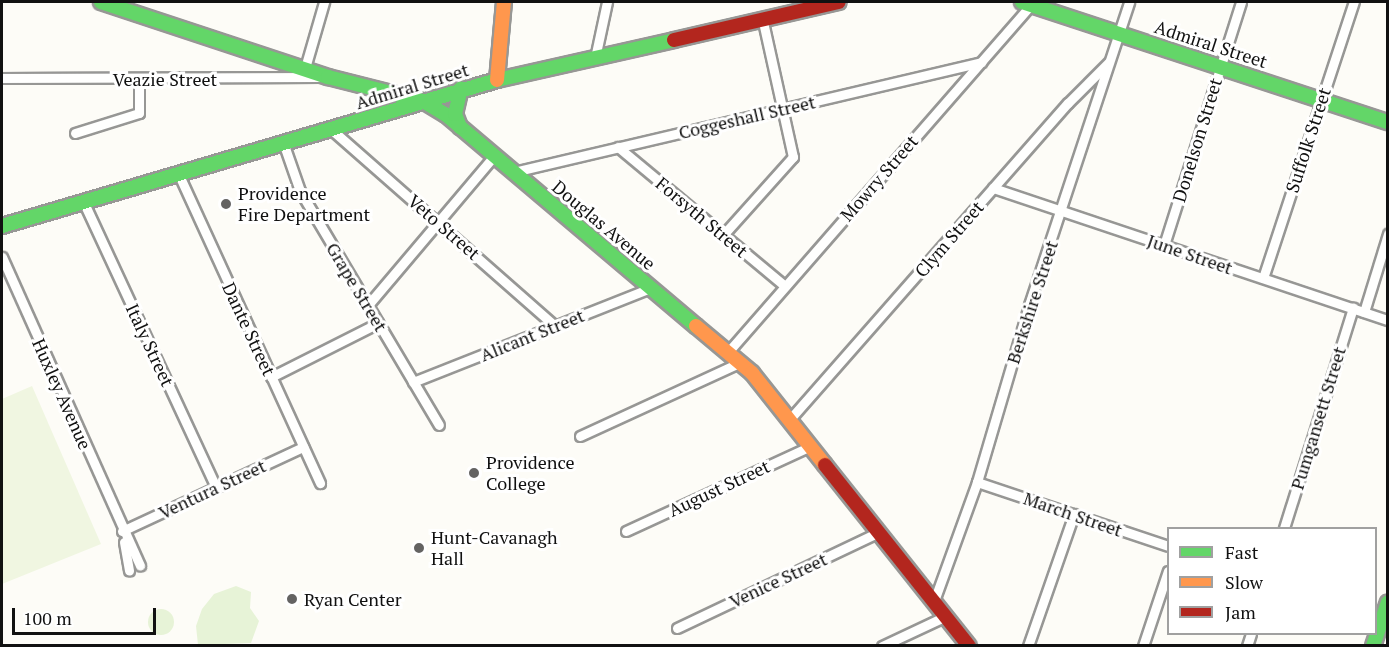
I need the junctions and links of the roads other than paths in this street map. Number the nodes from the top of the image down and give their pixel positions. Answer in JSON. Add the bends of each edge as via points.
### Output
{"nodes":[{"id":1,"x":104,"y":2,"type":"edge"},
{"id":2,"x":324,"y":2,"type":"edge"},
{"id":3,"x":504,"y":2,"type":"edge"},
{"id":4,"x":607,"y":2,"type":"edge"},
{"id":5,"x":839,"y":2,"type":"edge"},
{"id":6,"x":1129,"y":2,"type":"edge"},
{"id":7,"x":1241,"y":2,"type":"edge"},
{"id":8,"x":1354,"y":2,"type":"edge"},
{"id":9,"x":1027,"y":3,"type":"edge"},
{"id":10,"x":762,"y":18,"type":"junction"},
{"id":11,"x":1118,"y":32,"type":"junction"},
{"id":12,"x":595,"y":58,"type":"junction"},
{"id":13,"x":981,"y":62,"type":"junction"},
{"id":14,"x":1110,"y":62,"type":"junction"},
{"id":15,"x":1220,"y":66,"type":"junction"},
{"id":16,"x":305,"y":68,"type":"junction"},
{"id":17,"x":328,"y":77,"type":"junction"},
{"id":18,"x":2,"y":78,"type":"edge"},
{"id":19,"x":139,"y":79,"type":"junction"},
{"id":20,"x":496,"y":80,"type":"junction"},
{"id":21,"x":461,"y":89,"type":"junction"},
{"id":22,"x":1321,"y":100,"type":"junction"},
{"id":23,"x":423,"y":101,"type":"junction"},
{"id":24,"x":783,"y":108,"type":"junction"},
{"id":25,"x":1388,"y":122,"type":"edge"},
{"id":26,"x":460,"y":127,"type":"junction"},
{"id":27,"x":332,"y":130,"type":"junction"},
{"id":28,"x":75,"y":132,"type":"dead end"},
{"id":29,"x":284,"y":145,"type":"junction"},
{"id":30,"x":618,"y":147,"type":"junction"},
{"id":31,"x":494,"y":156,"type":"junction"},
{"id":32,"x":513,"y":172,"type":"junction"},
{"id":33,"x":179,"y":175,"type":"junction"},
{"id":34,"x":993,"y":189,"type":"junction"},
{"id":35,"x":84,"y":203,"type":"junction"},
{"id":36,"x":1062,"y":211,"type":"junction"},
{"id":37,"x":439,"y":222,"type":"junction"},
{"id":38,"x":2,"y":226,"type":"edge"},
{"id":39,"x":1388,"y":234,"type":"edge"},
{"id":40,"x":723,"y":235,"type":"junction"},
{"id":41,"x":1164,"y":245,"type":"junction"},
{"id":42,"x":2,"y":257,"type":"edge"},
{"id":43,"x":1263,"y":278,"type":"junction"},
{"id":44,"x":785,"y":286,"type":"junction"},
{"id":45,"x":651,"y":288,"type":"junction"},
{"id":46,"x":368,"y":305,"type":"junction"},
{"id":47,"x":1353,"y":308,"type":"junction"},
{"id":48,"x":1364,"y":312,"type":"junction"},
{"id":49,"x":1388,"y":320,"type":"edge"},
{"id":50,"x":378,"y":323,"type":"junction"},
{"id":51,"x":555,"y":326,"type":"junction"},
{"id":52,"x":728,"y":352,"type":"junction"},
{"id":53,"x":741,"y":362,"type":"junction"},
{"id":54,"x":271,"y":377,"type":"junction"},
{"id":55,"x":413,"y":382,"type":"junction"},
{"id":56,"x":790,"y":419,"type":"junction"},
{"id":57,"x":439,"y":425,"type":"dead end"},
{"id":58,"x":580,"y":436,"type":"dead end"},
{"id":59,"x":811,"y":446,"type":"junction"},
{"id":60,"x":303,"y":447,"type":"junction"},
{"id":61,"x":977,"y":482,"type":"junction"},
{"id":62,"x":320,"y":483,"type":"dead end"},
{"id":63,"x":216,"y":487,"type":"junction"},
{"id":64,"x":1074,"y":514,"type":"junction"},
{"id":65,"x":1284,"y":527,"type":"edge"},
{"id":66,"x":122,"y":531,"type":"junction"},
{"id":67,"x":626,"y":531,"type":"dead end"},
{"id":68,"x":879,"y":531,"type":"junction"},
{"id":69,"x":1167,"y":546,"type":"edge"},
{"id":70,"x":140,"y":566,"type":"dead end"},
{"id":71,"x":129,"y":571,"type":"dead end"},
{"id":72,"x":1167,"y":574,"type":"edge"},
{"id":73,"x":934,"y":601,"type":"junction"},
{"id":74,"x":1382,"y":610,"type":"edge"},
{"id":75,"x":946,"y":616,"type":"junction"},
{"id":76,"x":677,"y":628,"type":"dead end"},
{"id":77,"x":1377,"y":629,"type":"edge"},
{"id":78,"x":882,"y":645,"type":"edge"},
{"id":79,"x":969,"y":645,"type":"edge"},
{"id":80,"x":1028,"y":645,"type":"edge"},
{"id":81,"x":1143,"y":645,"type":"edge"}],
"edges":[{"from":1,"to":16,"type":"main road","name":"Douglas Avenue"},
{"from":2,"to":16,"type":"street"},
{"from":3,"to":20,"type":"main road"},
{"from":4,"to":12,"type":"street"},
{"from":5,"to":10,"type":"main road","name":"Admiral Street"},
{"from":6,"to":11,"type":"street","name":"Berkshire Street"},
{"from":7,"to":15,"type":"street","name":"Donelson Street"},
{"from":8,"to":22,"type":"street","name":"Suffolk Street"},
{"from":9,"to":11,"type":"main road","name":"Admiral Street"},
{"from":9,"to":13,"type":"street","name":"Mowry Street"},
{"from":10,"to":12,"type":"main road","name":"Admiral Street"},
{"from":10,"to":24,"type":"street"},
{"from":11,"to":14,"type":"street","name":"Berkshire Street"},
{"from":11,"to":15,"type":"main road","name":"Admiral Street"},
{"from":12,"to":20,"type":"main road","name":"Admiral Street"},
{"from":13,"to":24,"type":"street","name":"Coggeshall Street"},
{"from":13,"to":44,"type":"street","name":"Mowry Street"},
{"from":14,"to":34,"type":"street","name":"Clym Street"},
{"from":14,"to":36,"type":"street","name":"Berkshire Street"},
{"from":15,"to":22,"type":"main road","name":"Admiral Street"},
{"from":15,"to":41,"type":"street","name":"Donelson Street"},
{"from":16,"to":17,"type":"main road","name":"Douglas Avenue"},
{"from":17,"to":19,"type":"street","name":"Veazie Street"},
{"from":17,"to":23,"type":"main road","name":"Douglas Avenue"},
{"from":18,"to":19,"type":"street","name":"Veazie Street"},
{"from":19,"to":28,"type":"street","via":[[139,113]]},
{"from":20,"to":21,"type":"main road","name":"Admiral Street"},
{"from":21,"to":23,"type":"main road","name":"Admiral Street"},
{"from":21,"to":26,"type":"main road","via":[[455,114]]},
{"from":22,"to":25,"type":"main road","name":"Admiral Street"},
{"from":22,"to":43,"type":"street","name":"Suffolk Street"},
{"from":23,"to":26,"type":"main road","name":"Douglas Avenue"},
{"from":23,"to":27,"type":"main road","name":"Admiral Street"},
{"from":24,"to":30,"type":"street","name":"Coggeshall Street"},
{"from":24,"to":40,"type":"street","via":[[793,157]]},
{"from":26,"to":31,"type":"main road","name":"Douglas Avenue"},
{"from":27,"to":29,"type":"main road","name":"Admiral Street"},
{"from":27,"to":37,"type":"street","name":"Veto Street"},
{"from":29,"to":33,"type":"main road","name":"Admiral Street"},
{"from":29,"to":46,"type":"street","name":"Grape Street","via":[[300,191]]},
{"from":30,"to":32,"type":"street","name":"Coggeshall Street"},
{"from":30,"to":40,"type":"street","name":"Forsyth Street"},
{"from":31,"to":32,"type":"main road","name":"Douglas Avenue"},
{"from":31,"to":37,"type":"street"},
{"from":32,"to":45,"type":"main road","name":"Douglas Avenue"},
{"from":33,"to":35,"type":"main road","name":"Admiral Street"},
{"from":33,"to":54,"type":"street","name":"Dante Street"},
{"from":34,"to":36,"type":"street","name":"June Street"},
{"from":34,"to":56,"type":"street","name":"Clym Street"},
{"from":35,"to":38,"type":"main road","name":"Admiral Street"},
{"from":35,"to":63,"type":"street","name":"Italy Street"},
{"from":36,"to":41,"type":"street","name":"June Street"},
{"from":36,"to":61,"type":"street","name":"Berkshire Street"},
{"from":37,"to":46,"type":"street"},
{"from":37,"to":51,"type":"street","name":"Veto Street"},
{"from":39,"to":48,"type":"street"},
{"from":40,"to":44,"type":"street","name":"Forsyth Street"},
{"from":41,"to":43,"type":"street","name":"June Street"},
{"from":42,"to":66,"type":"street","name":"Huxley Avenue"},
{"from":43,"to":47,"type":"street","name":"June Street"},
{"from":44,"to":52,"type":"street","name":"Mowry Street"},
{"from":45,"to":51,"type":"street","name":"Alicant Street"},
{"from":45,"to":52,"type":"main road","name":"Douglas Avenue"},
{"from":46,"to":50,"type":"street","name":"Grape Street"},
{"from":47,"to":48,"type":"street","name":"June Street"},
{"from":47,"to":65,"type":"street","name":"Pumgansett Street"},
{"from":48,"to":49,"type":"street","name":"June Street"},
{"from":50,"to":54,"type":"street"},
{"from":50,"to":55,"type":"street","name":"Grape Street"},
{"from":51,"to":55,"type":"street","name":"Alicant Street"},
{"from":52,"to":53,"type":"main road","name":"Douglas Avenue"},
{"from":53,"to":56,"type":"main road","name":"Douglas Avenue"},
{"from":53,"to":58,"type":"street"},
{"from":54,"to":60,"type":"street","name":"Dante Street"},
{"from":55,"to":57,"type":"street","name":"Grape Street"},
{"from":56,"to":59,"type":"main road","name":"Douglas Avenue"},
{"from":59,"to":67,"type":"street","name":"August Street"},
{"from":59,"to":68,"type":"main road","name":"Douglas Avenue"},
{"from":60,"to":62,"type":"street","name":"Dante Street"},
{"from":60,"to":63,"type":"street","name":"Ventura Street"},
{"from":61,"to":64,"type":"street","name":"March Street"},
{"from":61,"to":73,"type":"street","name":"Berkshire Street"},
{"from":63,"to":66,"type":"street","name":"Ventura Street"},
{"from":64,"to":69,"type":"street","name":"March Street"},
{"from":64,"to":80,"type":"street"},
{"from":66,"to":70,"type":"street","name":"Huxley Avenue"},
{"from":66,"to":71,"type":"street","name":"Huxley Avenue"},
{"from":68,"to":73,"type":"main road","name":"Douglas Avenue"},
{"from":68,"to":76,"type":"street","name":"Venice Street"},
{"from":72,"to":81,"type":"street"},
{"from":73,"to":75,"type":"main road","name":"Douglas Avenue"},
{"from":74,"to":77,"type":"main road"},
{"from":75,"to":78,"type":"street"},
{"from":75,"to":79,"type":"main road","name":"Douglas Avenue"}]}
